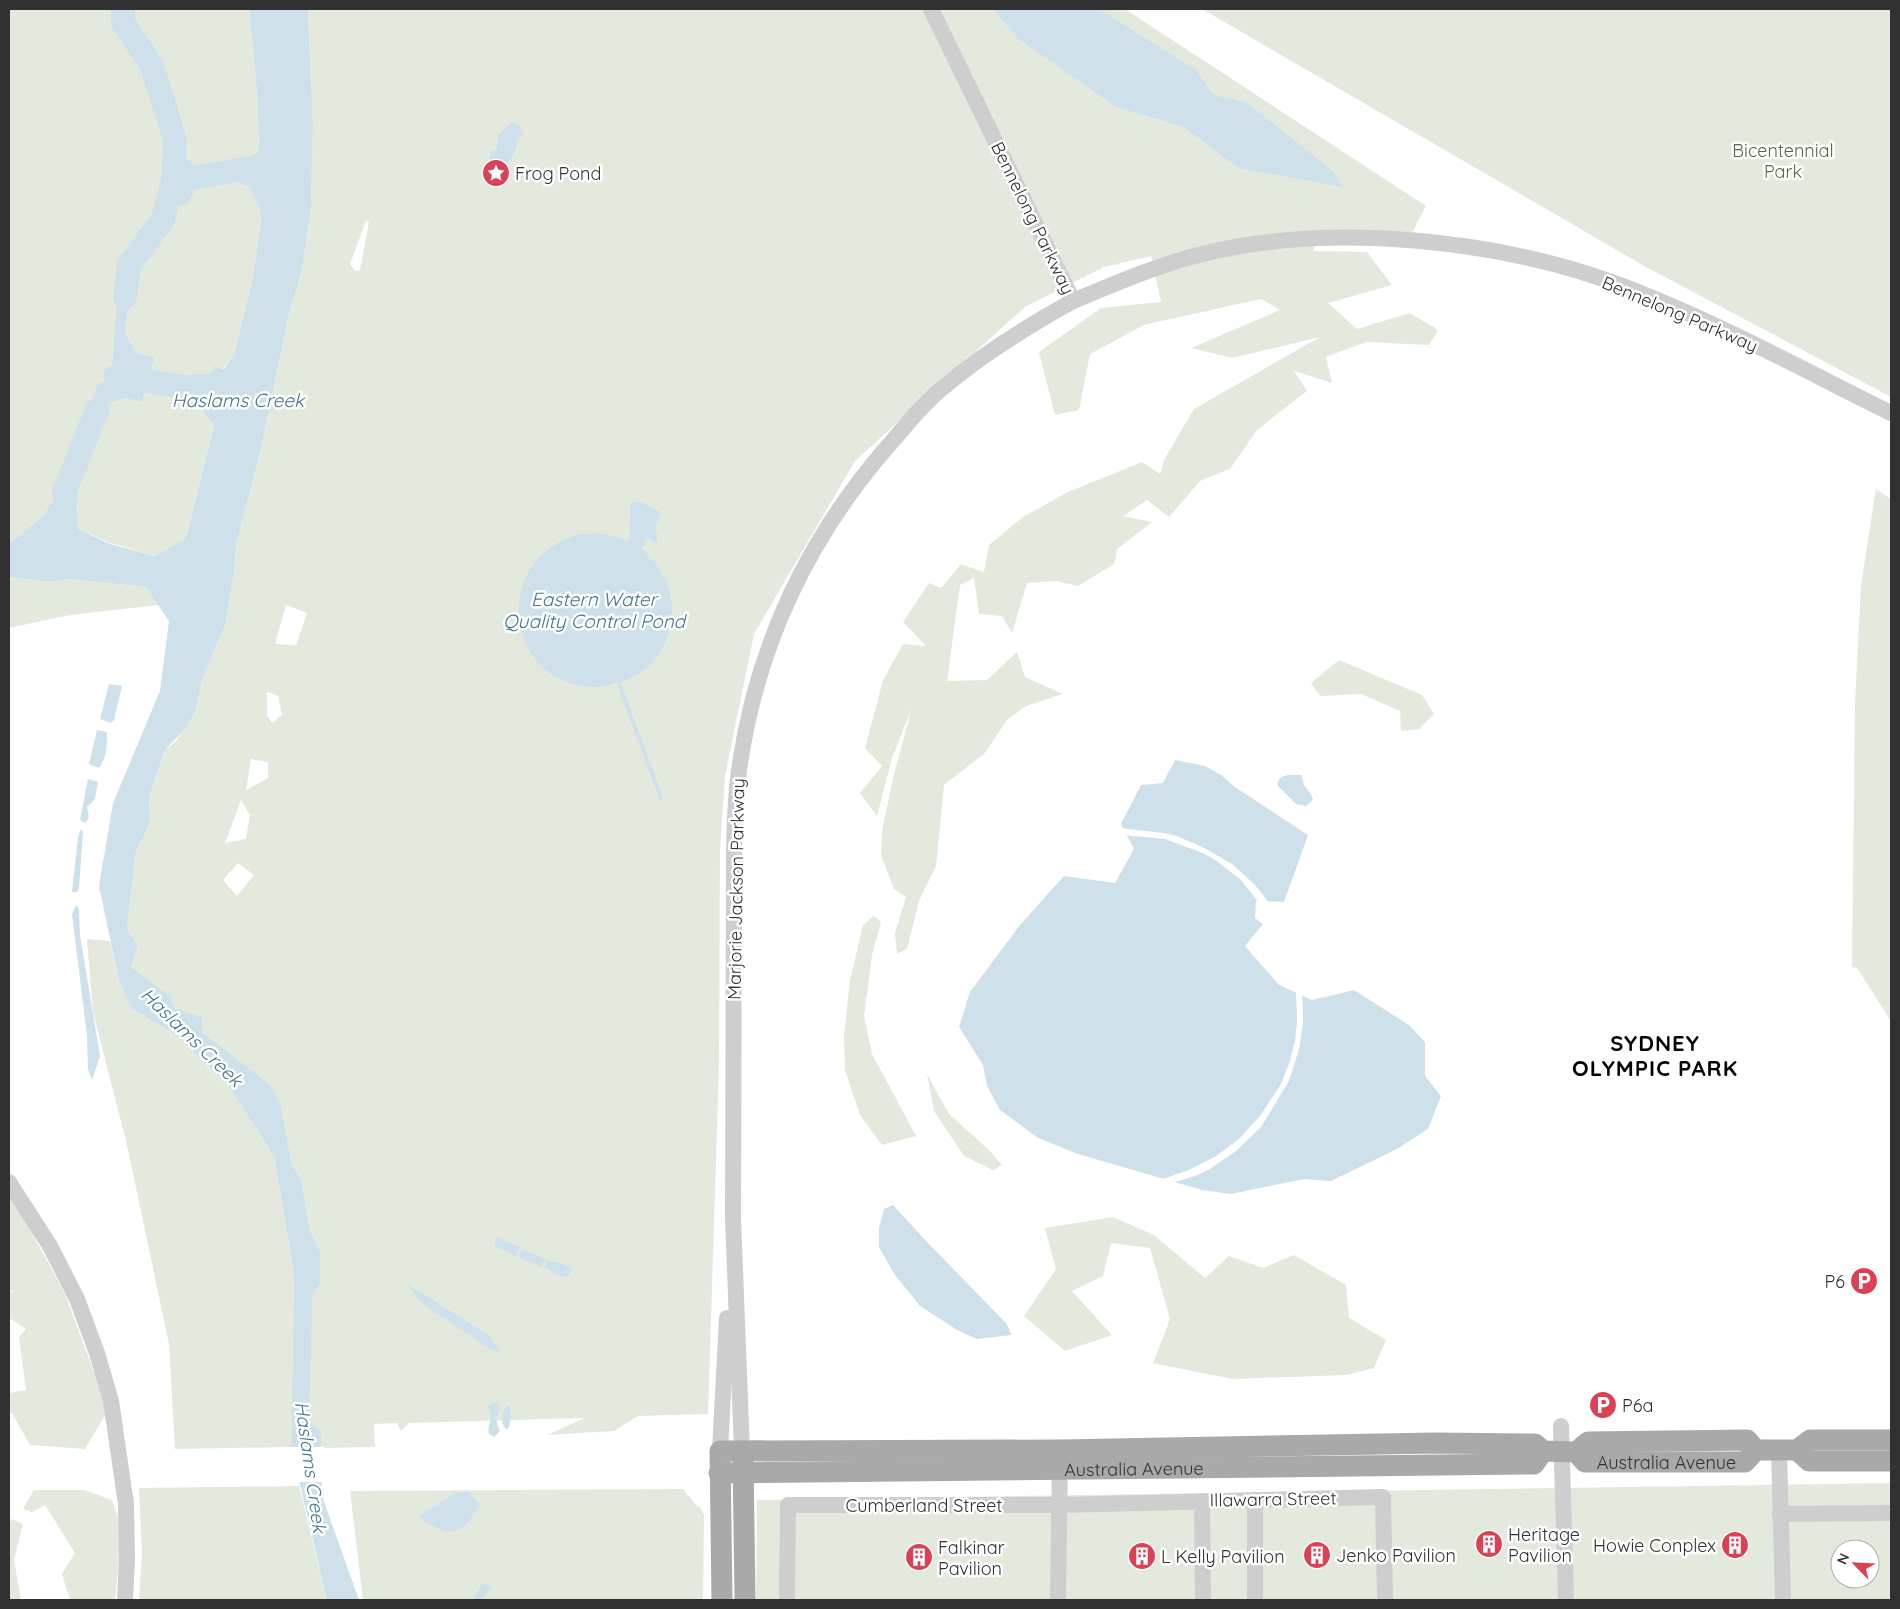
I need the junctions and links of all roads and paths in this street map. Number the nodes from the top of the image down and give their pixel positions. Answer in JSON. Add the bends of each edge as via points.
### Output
{"nodes":[{"id":1,"x":931,"y":9,"type":"edge"},
{"id":2,"x":1073,"y":300,"type":"junction"},
{"id":3,"x":1891,"y":413,"type":"edge"},
{"id":4,"x":9,"y":1182,"type":"edge"},
{"id":5,"x":732,"y":1218,"type":"junction"},
{"id":6,"x":1561,"y":1426,"type":"dead end"},
{"id":7,"x":1891,"y":1440,"type":"edge"},
{"id":8,"x":1788,"y":1450,"type":"junction"},
{"id":9,"x":720,"y":1451,"type":"junction"},
{"id":10,"x":742,"y":1451,"type":"junction"},
{"id":11,"x":1561,"y":1452,"type":"junction"},
{"id":12,"x":1060,"y":1460,"type":"junction"},
{"id":13,"x":1891,"y":1461,"type":"edge"},
{"id":14,"x":719,"y":1473,"type":"junction"},
{"id":15,"x":743,"y":1473,"type":"junction"},
{"id":16,"x":1060,"y":1500,"type":"junction"},
{"id":17,"x":1255,"y":1500,"type":"junction"},
{"id":18,"x":1202,"y":1501,"type":"junction"},
{"id":19,"x":1891,"y":1513,"type":"edge"},
{"id":20,"x":1780,"y":1514,"type":"junction"},
{"id":21,"x":125,"y":1600,"type":"edge"},
{"id":22,"x":722,"y":1600,"type":"edge"},
{"id":23,"x":745,"y":1600,"type":"edge"},
{"id":24,"x":788,"y":1600,"type":"edge"},
{"id":25,"x":1058,"y":1600,"type":"edge"},
{"id":26,"x":1203,"y":1600,"type":"edge"},
{"id":27,"x":1255,"y":1600,"type":"edge"},
{"id":28,"x":1385,"y":1600,"type":"edge"},
{"id":29,"x":1566,"y":1600,"type":"edge"},
{"id":30,"x":1783,"y":1600,"type":"edge"}],
"edges":[{"from":1,"to":2,"type":"street","name":"Bennelong Parkway"},
{"from":2,"to":3,"type":"street","name":"Bennelong Parkway","via":[[1192,257],[1284,241],[1391,240],[1503,252],[1634,290],[1709,323]]},
{"from":2,"to":5,"type":"street","name":"Marjorie Jackson Parkway","via":[[976,361],[944,386],[899,433],[861,477],[823,534],[797,580],[768,646],[749,713],[735,816]]},
{"from":4,"to":21,"type":"street","via":[[50,1246],[77,1299],[111,1402],[126,1504]]},
{"from":5,"to":9,"type":"street","name":"Marjorie Jackson Parkway"},
{"from":5,"to":10,"type":"street","name":"Marjorie Jackson Parkway"},
{"from":6,"to":11,"type":"street"},
{"from":7,"to":8,"type":"main road","name":"Australia Avenue","via":[[1810,1440]]},
{"from":8,"to":11,"type":"main road","name":"Australia Avenue","via":[[1756,1450],[1747,1440],[1588,1442]]},
{"from":8,"to":13,"type":"main road","name":"Australia Avenue","via":[[1809,1461]]},
{"from":8,"to":20,"type":"street"},
{"from":9,"to":10,"type":"main road","name":"Australia Avenue"},
{"from":9,"to":14,"type":"main road"},
{"from":10,"to":12,"type":"main road","name":"Australia Avenue"},
{"from":10,"to":15,"type":"main road"},
{"from":11,"to":12,"type":"main road","name":"Australia Avenue","via":[[1535,1444],[1434,1443]]},
{"from":11,"to":29,"type":"street"},
{"from":12,"to":15,"type":"main road","name":"Australia Avenue"},
{"from":12,"to":16,"type":"street"},
{"from":14,"to":15,"type":"main road","name":"Australia Avenue"},
{"from":14,"to":22,"type":"main road"},
{"from":15,"to":23,"type":"main road"},
{"from":16,"to":18,"type":"street","name":"Illawarra Street"},
{"from":16,"to":24,"type":"street","name":"Cumberland Street","via":[[788,1505]]},
{"from":16,"to":25,"type":"street"},
{"from":17,"to":18,"type":"street","name":"Illawarra Street"},
{"from":17,"to":27,"type":"street"},
{"from":17,"to":28,"type":"street","name":"Illawarra Street","via":[[1383,1497]]},
{"from":18,"to":26,"type":"street"},
{"from":19,"to":20,"type":"street"},
{"from":20,"to":30,"type":"street"}]}
